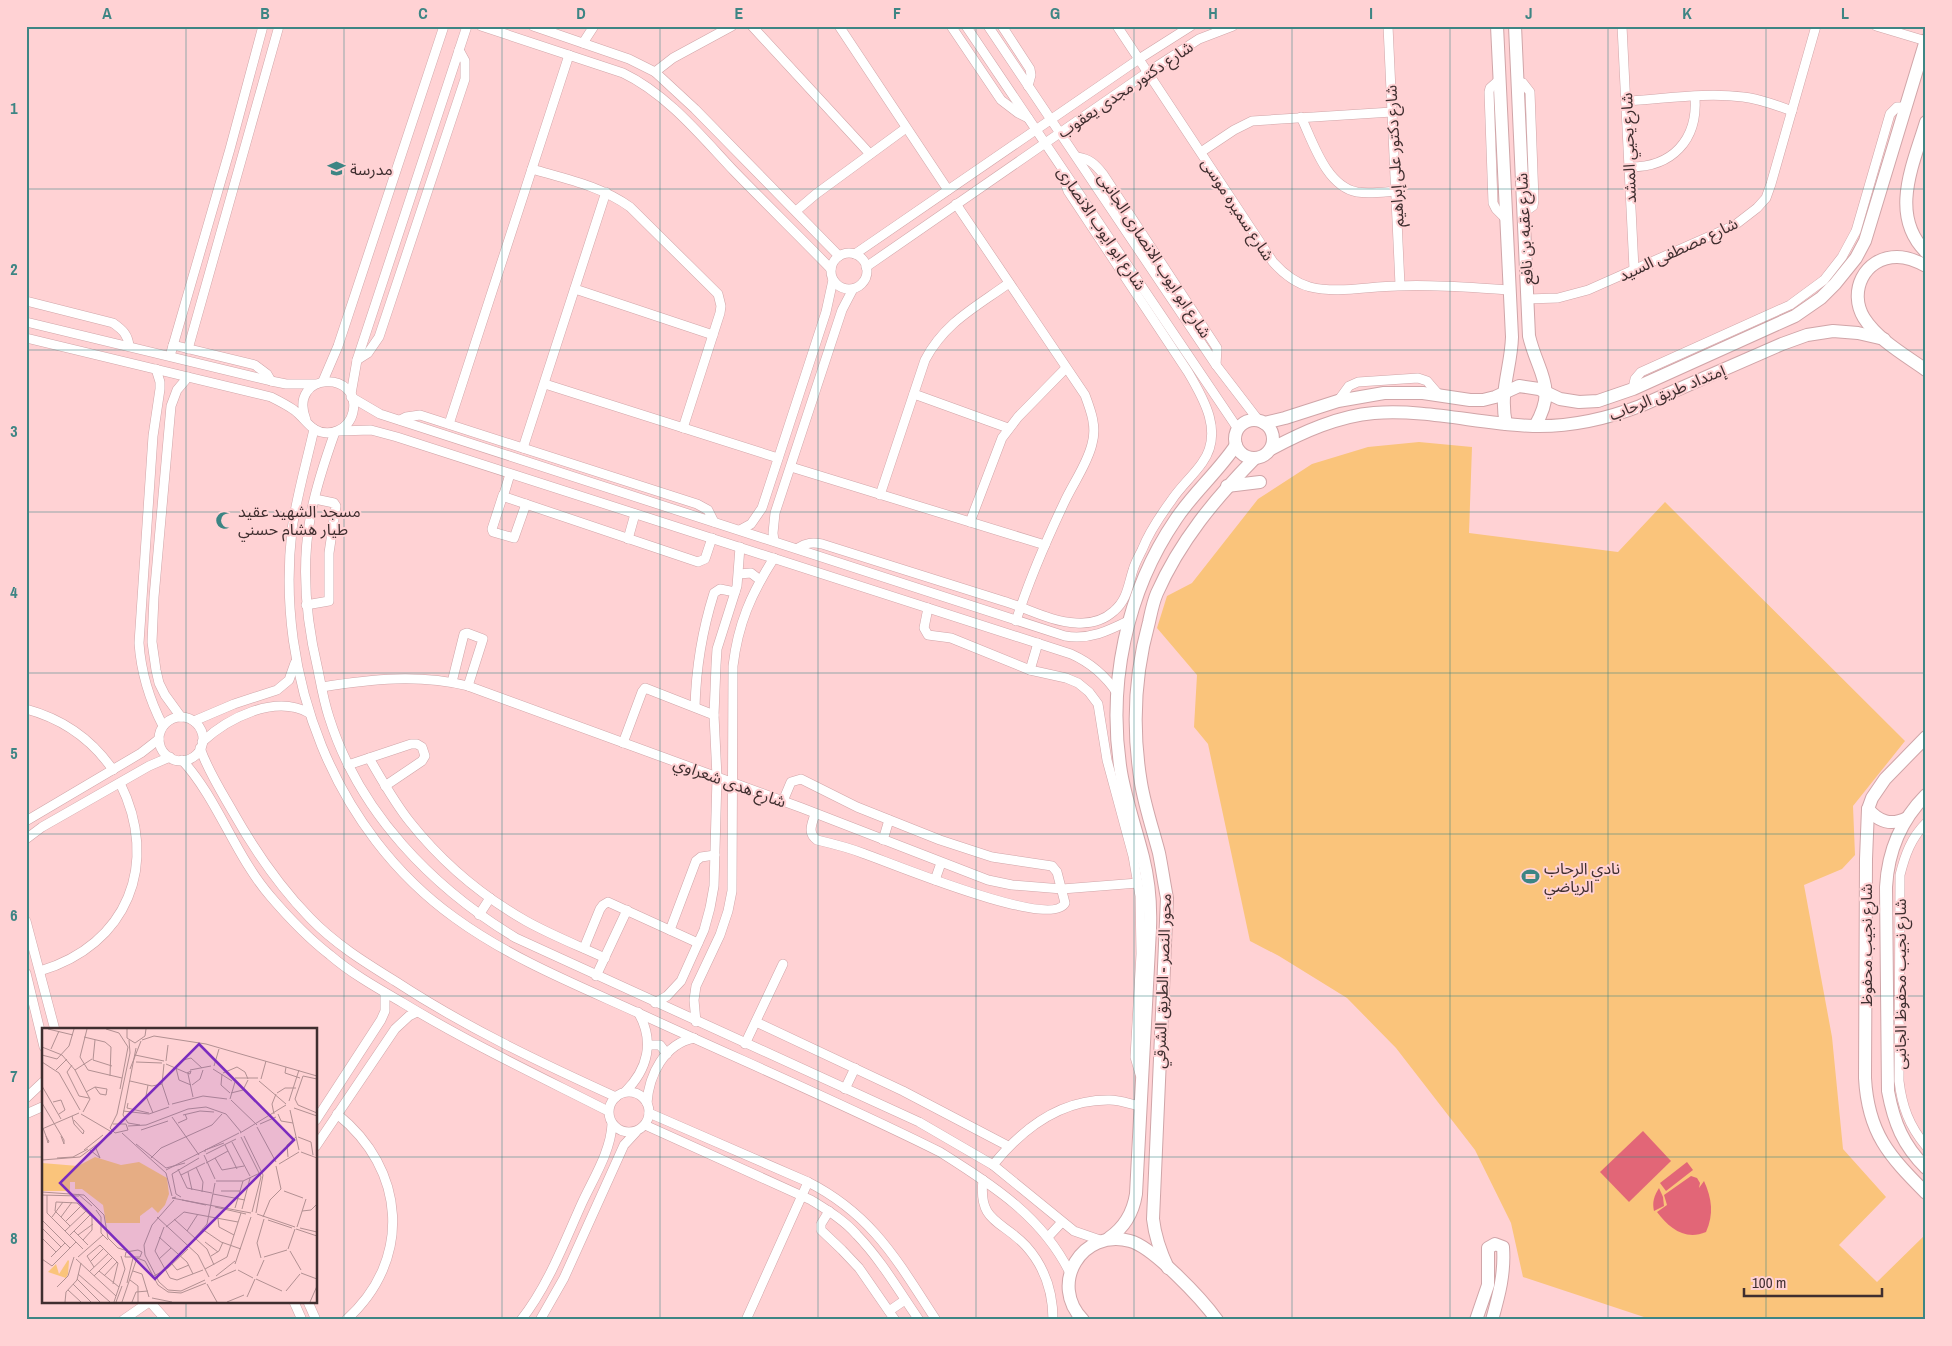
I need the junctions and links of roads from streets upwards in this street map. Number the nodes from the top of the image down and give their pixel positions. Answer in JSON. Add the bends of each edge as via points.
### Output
{"nodes":[{"id":1,"x":263,"y":26,"type":"edge"},
{"id":2,"x":279,"y":26,"type":"edge"},
{"id":3,"x":444,"y":26,"type":"edge"},
{"id":4,"x":467,"y":26,"type":"edge"},
{"id":5,"x":481,"y":26,"type":"edge"},
{"id":6,"x":533,"y":26,"type":"edge"},
{"id":7,"x":594,"y":26,"type":"edge"},
{"id":8,"x":732,"y":26,"type":"edge"},
{"id":9,"x":752,"y":26,"type":"edge"},
{"id":10,"x":839,"y":26,"type":"edge"},
{"id":11,"x":951,"y":26,"type":"edge"},
{"id":12,"x":966,"y":26,"type":"edge"},
{"id":13,"x":988,"y":26,"type":"edge"},
{"id":14,"x":1002,"y":26,"type":"edge"},
{"id":15,"x":1117,"y":26,"type":"edge"},
{"id":16,"x":1191,"y":26,"type":"edge"},
{"id":17,"x":1233,"y":26,"type":"edge"},
{"id":18,"x":1388,"y":26,"type":"edge"},
{"id":19,"x":1497,"y":26,"type":"edge"},
{"id":20,"x":1622,"y":26,"type":"edge"},
{"id":21,"x":1816,"y":26,"type":"edge"},
{"id":22,"x":1876,"y":26,"type":"edge"},
{"id":23,"x":1516,"y":27,"type":"edge"},
{"id":24,"x":1926,"y":40,"type":"edge"},
{"id":25,"x":582,"y":43,"type":"junction"},
{"id":26,"x":459,"y":50,"type":"junction"},
{"id":27,"x":569,"y":55,"type":"junction"},
{"id":28,"x":1139,"y":59,"type":"junction"},
{"id":29,"x":655,"y":72,"type":"junction"},
{"id":30,"x":1148,"y":72,"type":"junction"},
{"id":31,"x":1028,"y":86,"type":"junction"},
{"id":32,"x":1695,"y":97,"type":"junction"},
{"id":33,"x":1626,"y":101,"type":"junction"},
{"id":34,"x":1792,"y":111,"type":"junction"},
{"id":35,"x":1392,"y":112,"type":"junction"},
{"id":36,"x":1301,"y":117,"type":"junction"},
{"id":37,"x":1028,"y":118,"type":"junction"},
{"id":38,"x":1051,"y":120,"type":"junction"},
{"id":39,"x":1926,"y":122,"type":"edge"},
{"id":40,"x":906,"y":128,"type":"junction"},
{"id":41,"x":1036,"y":130,"type":"junction"},
{"id":42,"x":1060,"y":133,"type":"junction"},
{"id":43,"x":1045,"y":143,"type":"junction"},
{"id":44,"x":1201,"y":152,"type":"junction"},
{"id":45,"x":870,"y":154,"type":"junction"},
{"id":46,"x":1628,"y":167,"type":"junction"},
{"id":47,"x":532,"y":169,"type":"junction"},
{"id":48,"x":948,"y":190,"type":"junction"},
{"id":49,"x":1396,"y":191,"type":"junction"},
{"id":50,"x":606,"y":192,"type":"junction"},
{"id":51,"x":1873,"y":197,"type":"junction"},
{"id":52,"x":956,"y":204,"type":"junction"},
{"id":53,"x":796,"y":212,"type":"junction"},
{"id":54,"x":1926,"y":252,"type":"edge"},
{"id":55,"x":855,"y":254,"type":"junction"},
{"id":56,"x":839,"y":256,"type":"junction"},
{"id":57,"x":866,"y":266,"type":"junction"},
{"id":58,"x":1926,"y":266,"type":"edge"},
{"id":59,"x":1848,"y":268,"type":"junction"},
{"id":60,"x":831,"y":269,"type":"junction"},
{"id":61,"x":1634,"y":270,"type":"junction"},
{"id":62,"x":1861,"y":278,"type":"junction"},
{"id":63,"x":833,"y":280,"type":"junction"},
{"id":64,"x":1009,"y":283,"type":"junction"},
{"id":65,"x":1400,"y":285,"type":"junction"},
{"id":66,"x":575,"y":289,"type":"junction"},
{"id":67,"x":853,"y":289,"type":"junction"},
{"id":68,"x":1510,"y":290,"type":"junction"},
{"id":69,"x":1527,"y":299,"type":"junction"},
{"id":70,"x":26,"y":301,"type":"edge"},
{"id":71,"x":1792,"y":311,"type":"junction"},
{"id":72,"x":26,"y":322,"type":"edge"},
{"id":73,"x":713,"y":335,"type":"junction"},
{"id":74,"x":1529,"y":336,"type":"junction"},
{"id":75,"x":1512,"y":337,"type":"junction"},
{"id":76,"x":26,"y":338,"type":"edge"},
{"id":77,"x":1884,"y":339,"type":"junction"},
{"id":78,"x":173,"y":345,"type":"junction"},
{"id":79,"x":128,"y":346,"type":"junction"},
{"id":80,"x":188,"y":349,"type":"junction"},
{"id":81,"x":170,"y":356,"type":"junction"},
{"id":82,"x":357,"y":360,"type":"junction"},
{"id":83,"x":1066,"y":368,"type":"junction"},
{"id":84,"x":156,"y":369,"type":"junction"},
{"id":85,"x":1192,"y":369,"type":"junction"},
{"id":86,"x":1926,"y":370,"type":"edge"},
{"id":87,"x":188,"y":377,"type":"junction"},
{"id":88,"x":271,"y":381,"type":"junction"},
{"id":89,"x":320,"y":383,"type":"junction"},
{"id":90,"x":545,"y":384,"type":"junction"},
{"id":91,"x":1547,"y":393,"type":"junction"},
{"id":92,"x":914,"y":394,"type":"junction"},
{"id":93,"x":1503,"y":394,"type":"junction"},
{"id":94,"x":351,"y":396,"type":"junction"},
{"id":95,"x":306,"y":420,"type":"junction"},
{"id":96,"x":400,"y":420,"type":"junction"},
{"id":97,"x":1261,"y":422,"type":"junction"},
{"id":98,"x":449,"y":424,"type":"junction"},
{"id":99,"x":1506,"y":424,"type":"junction"},
{"id":100,"x":1535,"y":426,"type":"junction"},
{"id":101,"x":683,"y":428,"type":"junction"},
{"id":102,"x":1008,"y":428,"type":"junction"},
{"id":103,"x":314,"y":429,"type":"junction"},
{"id":104,"x":1238,"y":429,"type":"junction"},
{"id":105,"x":337,"y":431,"type":"junction"},
{"id":106,"x":1236,"y":445,"type":"junction"},
{"id":107,"x":523,"y":448,"type":"junction"},
{"id":108,"x":1271,"y":449,"type":"junction"},
{"id":109,"x":778,"y":458,"type":"junction"},
{"id":110,"x":1254,"y":459,"type":"junction"},
{"id":111,"x":791,"y":467,"type":"junction"},
{"id":112,"x":510,"y":474,"type":"junction"},
{"id":113,"x":1260,"y":482,"type":"dead end"},
{"id":114,"x":1228,"y":486,"type":"junction"},
{"id":115,"x":504,"y":495,"type":"junction"},
{"id":116,"x":880,"y":495,"type":"junction"},
{"id":117,"x":315,"y":499,"type":"junction"},
{"id":118,"x":526,"y":504,"type":"junction"},
{"id":119,"x":635,"y":514,"type":"junction"},
{"id":120,"x":714,"y":522,"type":"junction"},
{"id":121,"x":970,"y":522,"type":"junction"},
{"id":122,"x":740,"y":530,"type":"junction"},
{"id":123,"x":628,"y":538,"type":"junction"},
{"id":124,"x":712,"y":538,"type":"junction"},
{"id":125,"x":774,"y":541,"type":"junction"},
{"id":126,"x":1045,"y":545,"type":"junction"},
{"id":127,"x":740,"y":547,"type":"junction"},
{"id":128,"x":798,"y":548,"type":"junction"},
{"id":129,"x":774,"y":558,"type":"junction"},
{"id":130,"x":739,"y":574,"type":"junction"},
{"id":131,"x":760,"y":580,"type":"junction"},
{"id":132,"x":735,"y":592,"type":"junction"},
{"id":133,"x":306,"y":605,"type":"junction"},
{"id":134,"x":1020,"y":606,"type":"junction"},
{"id":135,"x":928,"y":608,"type":"junction"},
{"id":136,"x":982,"y":610,"type":"junction"},
{"id":137,"x":1016,"y":620,"type":"junction"},
{"id":138,"x":1130,"y":620,"type":"junction"},
{"id":139,"x":980,"y":625,"type":"junction"},
{"id":140,"x":1065,"y":636,"type":"junction"},
{"id":141,"x":1038,"y":644,"type":"junction"},
{"id":142,"x":1061,"y":651,"type":"junction"},
{"id":143,"x":295,"y":657,"type":"junction"},
{"id":144,"x":1030,"y":670,"type":"junction"},
{"id":145,"x":452,"y":682,"type":"junction"},
{"id":146,"x":468,"y":686,"type":"junction"},
{"id":147,"x":322,"y":687,"type":"junction"},
{"id":148,"x":1117,"y":693,"type":"junction"},
{"id":149,"x":695,"y":707,"type":"junction"},
{"id":150,"x":26,"y":710,"type":"edge"},
{"id":151,"x":309,"y":713,"type":"junction"},
{"id":152,"x":714,"y":715,"type":"junction"},
{"id":153,"x":181,"y":717,"type":"junction"},
{"id":154,"x":194,"y":721,"type":"junction"},
{"id":155,"x":163,"y":726,"type":"junction"},
{"id":156,"x":1926,"y":738,"type":"edge"},
{"id":157,"x":159,"y":739,"type":"junction"},
{"id":158,"x":623,"y":743,"type":"junction"},
{"id":159,"x":201,"y":745,"type":"junction"},
{"id":160,"x":170,"y":757,"type":"junction"},
{"id":161,"x":369,"y":758,"type":"junction"},
{"id":162,"x":182,"y":760,"type":"junction"},
{"id":163,"x":348,"y":765,"type":"junction"},
{"id":164,"x":113,"y":770,"type":"junction"},
{"id":165,"x":716,"y":777,"type":"junction"},
{"id":166,"x":120,"y":782,"type":"junction"},
{"id":167,"x":733,"y":783,"type":"junction"},
{"id":168,"x":1119,"y":785,"type":"junction"},
{"id":169,"x":385,"y":786,"type":"junction"},
{"id":170,"x":1926,"y":796,"type":"edge"},
{"id":171,"x":783,"y":802,"type":"junction"},
{"id":172,"x":1868,"y":809,"type":"junction"},
{"id":173,"x":815,"y":814,"type":"junction"},
{"id":174,"x":1907,"y":818,"type":"junction"},
{"id":175,"x":889,"y":820,"type":"junction"},
{"id":176,"x":26,"y":821,"type":"edge"},
{"id":177,"x":1926,"y":823,"type":"edge"},
{"id":178,"x":26,"y":839,"type":"edge"},
{"id":179,"x":883,"y":840,"type":"junction"},
{"id":180,"x":715,"y":855,"type":"junction"},
{"id":181,"x":941,"y":863,"type":"junction"},
{"id":182,"x":935,"y":880,"type":"junction"},
{"id":183,"x":1138,"y":883,"type":"junction"},
{"id":184,"x":1062,"y":889,"type":"junction"},
{"id":185,"x":490,"y":898,"type":"junction"},
{"id":186,"x":710,"y":908,"type":"junction"},
{"id":187,"x":627,"y":910,"type":"junction"},
{"id":188,"x":728,"y":911,"type":"junction"},
{"id":189,"x":479,"y":914,"type":"junction"},
{"id":190,"x":26,"y":921,"type":"edge"},
{"id":191,"x":670,"y":930,"type":"junction"},
{"id":192,"x":698,"y":943,"type":"junction"},
{"id":193,"x":536,"y":948,"type":"junction"},
{"id":194,"x":584,"y":948,"type":"junction"},
{"id":195,"x":605,"y":958,"type":"junction"},
{"id":196,"x":531,"y":964,"type":"junction"},
{"id":197,"x":783,"y":964,"type":"dead end"},
{"id":198,"x":40,"y":971,"type":"junction"},
{"id":199,"x":26,"y":974,"type":"edge"},
{"id":200,"x":596,"y":976,"type":"junction"},
{"id":201,"x":385,"y":993,"type":"junction"},
{"id":202,"x":655,"y":1002,"type":"junction"},
{"id":203,"x":417,"y":1012,"type":"junction"},
{"id":204,"x":638,"y":1012,"type":"junction"},
{"id":205,"x":696,"y":1022,"type":"junction"},
{"id":206,"x":756,"y":1022,"type":"junction"},
{"id":207,"x":54,"y":1028,"type":"edge"},
{"id":208,"x":694,"y":1038,"type":"junction"},
{"id":209,"x":42,"y":1039,"type":"edge"},
{"id":210,"x":745,"y":1044,"type":"junction"},
{"id":211,"x":648,"y":1045,"type":"junction"},
{"id":212,"x":667,"y":1054,"type":"junction"},
{"id":213,"x":855,"y":1068,"type":"junction"},
{"id":214,"x":1142,"y":1079,"type":"junction"},
{"id":215,"x":42,"y":1084,"type":"edge"},
{"id":216,"x":845,"y":1089,"type":"junction"},
{"id":217,"x":625,"y":1092,"type":"junction"},
{"id":218,"x":616,"y":1097,"type":"junction"},
{"id":219,"x":26,"y":1098,"type":"edge"},
{"id":220,"x":318,"y":1102,"type":"edge"},
{"id":221,"x":647,"y":1103,"type":"junction"},
{"id":222,"x":326,"y":1105,"type":"junction"},
{"id":223,"x":1140,"y":1106,"type":"junction"},
{"id":224,"x":42,"y":1107,"type":"edge"},
{"id":225,"x":608,"y":1111,"type":"junction"},
{"id":226,"x":26,"y":1114,"type":"edge"},
{"id":227,"x":337,"y":1114,"type":"junction"},
{"id":228,"x":649,"y":1114,"type":"junction"},
{"id":229,"x":318,"y":1117,"type":"edge"},
{"id":230,"x":612,"y":1124,"type":"junction"},
{"id":231,"x":1139,"y":1124,"type":"junction"},
{"id":232,"x":645,"y":1125,"type":"junction"},
{"id":233,"x":1157,"y":1125,"type":"junction"},
{"id":234,"x":636,"y":1132,"type":"junction"},
{"id":235,"x":318,"y":1143,"type":"edge"},
{"id":236,"x":1008,"y":1146,"type":"junction"},
{"id":237,"x":1926,"y":1146,"type":"edge"},
{"id":238,"x":1912,"y":1154,"type":"junction"},
{"id":239,"x":993,"y":1165,"type":"junction"},
{"id":240,"x":1899,"y":1166,"type":"junction"},
{"id":241,"x":1926,"y":1168,"type":"edge"},
{"id":242,"x":983,"y":1180,"type":"junction"},
{"id":243,"x":808,"y":1182,"type":"junction"},
{"id":244,"x":1926,"y":1194,"type":"edge"},
{"id":245,"x":802,"y":1196,"type":"junction"},
{"id":246,"x":829,"y":1211,"type":"junction"},
{"id":247,"x":1062,"y":1222,"type":"junction"},
{"id":248,"x":1048,"y":1237,"type":"junction"},
{"id":249,"x":1105,"y":1239,"type":"junction"},
{"id":250,"x":1168,"y":1268,"type":"junction"},
{"id":251,"x":1070,"y":1274,"type":"junction"},
{"id":252,"x":905,"y":1300,"type":"junction"},
{"id":253,"x":146,"y":1304,"type":"edge"},
{"id":254,"x":151,"y":1304,"type":"edge"},
{"id":255,"x":295,"y":1304,"type":"edge"},
{"id":256,"x":309,"y":1304,"type":"edge"},
{"id":257,"x":889,"y":1310,"type":"junction"},
{"id":258,"x":1216,"y":1318,"type":"edge"},
{"id":259,"x":123,"y":1320,"type":"edge"},
{"id":260,"x":166,"y":1320,"type":"edge"},
{"id":261,"x":302,"y":1320,"type":"edge"},
{"id":262,"x":316,"y":1320,"type":"edge"},
{"id":263,"x":346,"y":1320,"type":"edge"},
{"id":264,"x":521,"y":1320,"type":"edge"},
{"id":265,"x":540,"y":1320,"type":"edge"},
{"id":266,"x":746,"y":1320,"type":"edge"},
{"id":267,"x":895,"y":1320,"type":"edge"},
{"id":268,"x":919,"y":1320,"type":"edge"},
{"id":269,"x":936,"y":1320,"type":"edge"},
{"id":270,"x":1053,"y":1320,"type":"edge"},
{"id":271,"x":1083,"y":1320,"type":"edge"},
{"id":272,"x":1476,"y":1320,"type":"edge"},
{"id":273,"x":1492,"y":1320,"type":"edge"}],
"edges":[{"from":1,"to":78,"type":"street"},
{"from":2,"to":80,"type":"street"},
{"from":3,"to":89,"type":"street","via":[[338,346]]},
{"from":4,"to":26,"type":"street"},
{"from":5,"to":27,"type":"street"},
{"from":6,"to":25,"type":"street"},
{"from":7,"to":25,"type":"street"},
{"from":8,"to":29,"type":"street","via":[[673,58]]},
{"from":9,"to":45,"type":"street"},
{"from":10,"to":40,"type":"street"},
{"from":11,"to":37,"type":"street","via":[[1001,100]]},
{"from":12,"to":37,"type":"street","name":"شارع ابو ايوب الانصارى"},
{"from":13,"to":31,"type":"street","name":"شارع ابو ايوب الانصارى"},
{"from":14,"to":31,"type":"street","via":[[1030,69]]},
{"from":15,"to":28,"type":"street","name":"شارع سميره موسى"},
{"from":16,"to":28,"type":"street","name":"شارع دكتور مجدى يعقوب"},
{"from":17,"to":30,"type":"street","name":"شارع دكتور مجدى يعقوب","via":[[1199,39]]},
{"from":18,"to":35,"type":"street","name":"شارع دكتور على إبراهيم"},
{"from":19,"to":68,"type":"street","name":"شارع عقبه بن نافع"},
{"from":20,"to":33,"type":"street","name":"شارع يحيي المشد"},
{"from":21,"to":34,"type":"street","name":"شارع مصطفى السيد"},
{"from":22,"to":24,"type":"street"},
{"from":23,"to":69,"type":"street","name":"شارع عقبه بن نافع"},
{"from":24,"to":51,"type":"street","name":"إمتداد طريق الرحاب"},
{"from":25,"to":29,"type":"street","via":[[629,58]]},
{"from":26,"to":82,"type":"street"},
{"from":26,"to":82,"type":"street","via":[[466,67],[462,88],[379,337],[368,353]]},
{"from":27,"to":47,"type":"street"},
{"from":27,"to":60,"type":"street","via":[[623,73],[652,89]]},
{"from":28,"to":30,"type":"street","name":"شارع سميره موسى"},
{"from":28,"to":38,"type":"street","name":"شارع دكتور مجدى يعقوب"},
{"from":29,"to":53,"type":"street"},
{"from":30,"to":42,"type":"street","name":"شارع دكتور مجدى يعقوب"},
{"from":30,"to":44,"type":"street","name":"شارع سميره موسى"},
{"from":31,"to":38,"type":"street","name":"شارع ابو ايوب الانصارى"},
{"from":32,"to":33,"type":"street"},
{"from":32,"to":34,"type":"street","via":[[1744,97]]},
{"from":32,"to":46,"type":"street","via":[[1694,122],[1679,149],[1653,165]]},
{"from":33,"to":46,"type":"street","name":"شارع يحيي المشد"},
{"from":34,"to":61,"type":"street","name":"شارع مصطفى السيد","via":[[1772,184],[1757,208],[1735,225]]},
{"from":35,"to":36,"type":"street"},
{"from":35,"to":49,"type":"street","name":"شارع دكتور على إبراهيم"},
{"from":36,"to":44,"type":"street","via":[[1252,121]]},
{"from":36,"to":49,"type":"street","via":[[1327,171],[1338,184],[1355,192]]},
{"from":37,"to":41,"type":"street","name":"شارع ابو ايوب الانصارى"},
{"from":38,"to":41,"type":"street","name":"شارع دكتور مجدى يعقوب"},
{"from":38,"to":42,"type":"street","name":"شارع ابو ايوب الانصارى"},
{"from":39,"to":54,"type":"street","via":[[1905,201],[1908,226]]},
{"from":40,"to":45,"type":"street"},
{"from":40,"to":48,"type":"street"},
{"from":41,"to":43,"type":"street","name":"شارع ابو ايوب الانصارى"},
{"from":41,"to":48,"type":"street","name":"شارع دكتور مجدى يعقوب"},
{"from":42,"to":43,"type":"street","name":"شارع دكتور مجدى يعقوب"},
{"from":42,"to":97,"type":"street","name":"شارع ابو ايوب الانصارى","via":[[1216,365]]},
{"from":43,"to":52,"type":"street","name":"شارع دكتور مجدى يعقوب"},
{"from":43,"to":85,"type":"street","name":"شارع ابو ايوب الانصارى"},
{"from":44,"to":65,"type":"street","name":"شارع سميره موسى","via":[[1273,262],[1295,281],[1323,289]]},
{"from":45,"to":53,"type":"street"},
{"from":46,"to":61,"type":"street","name":"شارع يحيي المشد"},
{"from":47,"to":50,"type":"street"},
{"from":47,"to":98,"type":"street"},
{"from":48,"to":55,"type":"street","name":"شارع دكتور مجدى يعقوب"},
{"from":49,"to":65,"type":"street","name":"شارع دكتور على إبراهيم"},
{"from":50,"to":66,"type":"street"},
{"from":50,"to":73,"type":"street","via":[[630,207],[714,288],[721,306]]},
{"from":51,"to":59,"type":"street","name":"إمتداد طريق الرحاب","via":[[1865,241]]},
{"from":51,"to":71,"type":"street","via":[[1842,257]]},
{"from":52,"to":57,"type":"street","name":"شارع دكتور مجدى يعقوب"},
{"from":52,"to":64,"type":"street"},
{"from":53,"to":56,"type":"street"},
{"from":55,"to":56,"type":"street"},
{"from":55,"to":57,"type":"street"},
{"from":56,"to":60,"type":"street"},
{"from":57,"to":67,"type":"street","via":[[863,283]]},
{"from":58,"to":62,"type":"street","via":[[1895,257],[1878,262]]},
{"from":59,"to":62,"type":"street"},
{"from":59,"to":71,"type":"street","name":"إمتداد طريق الرحاب","via":[[1820,298]]},
{"from":60,"to":63,"type":"street"},
{"from":61,"to":69,"type":"street","name":"شارع مصطفى السيد","via":[[1573,295]]},
{"from":62,"to":77,"type":"street","via":[[1858,288],[1860,309],[1870,326]]},
{"from":63,"to":67,"type":"street","via":[[841,288]]},
{"from":63,"to":109,"type":"street","via":[[829,304]]},
{"from":64,"to":83,"type":"street"},
{"from":64,"to":92,"type":"street","via":[[950,324],[940,335],[925,360]]},
{"from":65,"to":68,"type":"street","name":"شارع سميره موسى"},
{"from":66,"to":73,"type":"street"},
{"from":66,"to":90,"type":"street"},
{"from":67,"to":111,"type":"street","via":[[842,310]]},
{"from":68,"to":75,"type":"street","name":"شارع عقبه بن نافع"},
{"from":69,"to":74,"type":"street","name":"شارع عقبه بن نافع"},
{"from":70,"to":79,"type":"street","via":[[113,323],[128,337]]},
{"from":71,"to":91,"type":"street","name":"إمتداد طريق الرحاب","via":[[1633,389],[1598,401],[1579,402]]},
{"from":72,"to":79,"type":"street"},
{"from":73,"to":101,"type":"street"},
{"from":74,"to":75,"type":"street"},
{"from":74,"to":91,"type":"street","name":"شارع عقبه بن نافع"},
{"from":75,"to":93,"type":"street","name":"شارع عقبه بن نافع"},
{"from":76,"to":84,"type":"street"},
{"from":77,"to":86,"type":"street"},
{"from":77,"to":100,"type":"street","name":"إمتداد طريق الرحاب","via":[[1842,332],[1807,335],[1618,414],[1578,423]]},
{"from":78,"to":80,"type":"street"},
{"from":78,"to":81,"type":"street"},
{"from":79,"to":81,"type":"street"},
{"from":80,"to":88,"type":"street","via":[[255,365]]},
{"from":81,"to":88,"type":"street"},
{"from":82,"to":94,"type":"street"},
{"from":83,"to":102,"type":"street"},
{"from":83,"to":126,"type":"street","via":[[1085,395],[1092,412],[1093,443]]},
{"from":84,"to":87,"type":"street"},
{"from":84,"to":155,"type":"street","via":[[160,389],[153,436],[139,642],[145,682]]},
{"from":85,"to":104,"type":"street","name":"شارع ابو ايوب الانصارى"},
{"from":85,"to":134,"type":"street","via":[[1210,418],[1209,450],[1203,463],[1158,519],[1143,546],[1120,605],[1104,618],[1084,624],[1062,621]]},
{"from":87,"to":95,"type":"street","via":[[271,397]]},
{"from":87,"to":153,"type":"street","via":[[177,390],[171,406],[153,616],[156,670],[165,695]]},
{"from":88,"to":89,"type":"street"},
{"from":89,"to":94,"type":"street","via":[[330,381],[342,385]]},
{"from":89,"to":95,"type":"street","via":[[304,396]]},
{"from":90,"to":101,"type":"street"},
{"from":90,"to":107,"type":"street"},
{"from":91,"to":93,"type":"street","name":"إمتداد طريق الرحاب","via":[[1520,386]]},
{"from":91,"to":100,"type":"street"},
{"from":92,"to":102,"type":"street"},
{"from":92,"to":116,"type":"street"},
{"from":93,"to":97,"type":"street","name":"إمتداد طريق الرحاب","via":[[1470,400],[1404,392],[1384,393],[1338,401]]},
{"from":93,"to":99,"type":"street","name":"شارع عقبه بن نافع"},
{"from":94,"to":96,"type":"street","via":[[380,414]]},
{"from":94,"to":105,"type":"street","via":[[354,411],[351,419]]},
{"from":95,"to":103,"type":"street"},
{"from":96,"to":98,"type":"street","via":[[420,415]]},
{"from":96,"to":120,"type":"street"},
{"from":97,"to":104,"type":"street","via":[[1247,422]]},
{"from":97,"to":108,"type":"street","via":[[1272,432]]},
{"from":98,"to":107,"type":"street"},
{"from":99,"to":100,"type":"street","name":"إمتداد طريق الرحاب"},
{"from":99,"to":108,"type":"street","name":"إمتداد طريق الرحاب","via":[[1408,412],[1372,413],[1314,428]]},
{"from":101,"to":109,"type":"street"},
{"from":102,"to":121,"type":"street","via":[[997,448]]},
{"from":103,"to":105,"type":"street"},
{"from":103,"to":143,"type":"street","via":[[292,529],[289,582]]},
{"from":104,"to":106,"type":"street"},
{"from":105,"to":112,"type":"street","via":[[360,429],[382,432]]},
{"from":105,"to":117,"type":"street"},
{"from":106,"to":110,"type":"street","via":[[1242,455]]},
{"from":106,"to":138,"type":"street","name":"محور النصر - الطريق الشرقي","via":[[1190,499],[1164,538],[1141,586]]},
{"from":107,"to":120,"type":"street","via":[[697,504],[708,510]]},
{"from":108,"to":110,"type":"street","via":[[1261,458]]},
{"from":109,"to":122,"type":"street","via":[[762,508],[752,524]]},
{"from":110,"to":114,"type":"street","name":"محور النصر - الطريق الشرقي"},
{"from":111,"to":116,"type":"street"},
{"from":111,"to":125,"type":"street","via":[[773,524]]},
{"from":112,"to":115,"type":"street"},
{"from":112,"to":119,"type":"street"},
{"from":113,"to":114,"type":"street"},
{"from":114,"to":233,"type":"street","name":"محور النصر - الطريق الشرقي","via":[[1192,531],[1156,595],[1138,670],[1137,759],[1167,898]]},
{"from":115,"to":118,"type":"street"},
{"from":115,"to":118,"type":"street","via":[[493,532],[514,538]]},
{"from":116,"to":121,"type":"street"},
{"from":117,"to":133,"type":"street","via":[[307,541]]},
{"from":117,"to":133,"type":"street","via":[[336,506],[329,553],[329,601]]},
{"from":118,"to":123,"type":"street"},
{"from":119,"to":123,"type":"street"},
{"from":119,"to":124,"type":"street"},
{"from":120,"to":122,"type":"street"},
{"from":121,"to":126,"type":"street"},
{"from":122,"to":125,"type":"street"},
{"from":123,"to":124,"type":"street","via":[[698,562],[705,559]]},
{"from":124,"to":127,"type":"street"},
{"from":125,"to":128,"type":"street"},
{"from":126,"to":134,"type":"street"},
{"from":127,"to":129,"type":"street"},
{"from":127,"to":130,"type":"street"},
{"from":128,"to":134,"type":"street","via":[[806,544],[822,544]]},
{"from":128,"to":136,"type":"street"},
{"from":129,"to":131,"type":"street"},
{"from":129,"to":135,"type":"street"},
{"from":130,"to":131,"type":"street","via":[[751,573]]},
{"from":130,"to":132,"type":"street"},
{"from":131,"to":167,"type":"street","via":[[745,613],[735,653]]},
{"from":132,"to":149,"type":"street","via":[[720,589],[714,593],[700,643]]},
{"from":132,"to":152,"type":"street","via":[[717,649]]},
{"from":133,"to":147,"type":"street"},
{"from":134,"to":137,"type":"street"},
{"from":135,"to":139,"type":"street"},
{"from":135,"to":144,"type":"street","via":[[924,628],[928,635],[958,640]]},
{"from":136,"to":137,"type":"street"},
{"from":136,"to":139,"type":"street"},
{"from":137,"to":140,"type":"street"},
{"from":138,"to":140,"type":"street","via":[[1096,636]]},
{"from":138,"to":148,"type":"street","name":"محور النصر - الطريق الشرقي"},
{"from":139,"to":141,"type":"street"},
{"from":140,"to":142,"type":"street","via":[[1067,641]]},
{"from":141,"to":142,"type":"street"},
{"from":141,"to":144,"type":"street"},
{"from":142,"to":148,"type":"street","via":[[1098,669]]},
{"from":143,"to":151,"type":"street"},
{"from":143,"to":154,"type":"street","via":[[292,675],[277,690]]},
{"from":144,"to":168,"type":"street","via":[[1078,683],[1089,692],[1098,704],[1107,760]]},
{"from":145,"to":146,"type":"street","name":"شارع هدى شعراوي"},
{"from":145,"to":146,"type":"street","via":[[464,634],[467,633],[483,639]]},
{"from":145,"to":147,"type":"street","name":"شارع هدى شعراوي","via":[[398,678]]},
{"from":146,"to":158,"type":"street","name":"شارع هدى شعراوي"},
{"from":147,"to":163,"type":"street","via":[[329,717]]},
{"from":148,"to":168,"type":"street","name":"محور النصر - الطريق الشرقي"},
{"from":149,"to":152,"type":"street"},
{"from":149,"to":158,"type":"street","via":[[648,688],[643,689]]},
{"from":150,"to":164,"type":"street","via":[[54,718],[76,731],[96,748]]},
{"from":151,"to":159,"type":"street","via":[[289,706],[262,710],[230,721]]},
{"from":151,"to":196,"type":"street","via":[[328,762],[348,799],[389,856],[445,910]]},
{"from":152,"to":165,"type":"street"},
{"from":153,"to":154,"type":"street"},
{"from":153,"to":155,"type":"street","via":[[171,719]]},
{"from":154,"to":159,"type":"street","via":[[200,728]]},
{"from":155,"to":157,"type":"street"},
{"from":156,"to":172,"type":"street","name":"شارع نجيب محفوظ","via":[[1885,779]]},
{"from":157,"to":160,"type":"street","via":[[162,750]]},
{"from":157,"to":164,"type":"street"},
{"from":158,"to":165,"type":"street","name":"شارع هدى شعراوي"},
{"from":159,"to":162,"type":"street","via":[[192,757]]},
{"from":159,"to":218,"type":"street","via":[[212,775],[260,859],[312,920],[344,948],[461,1022]]},
{"from":160,"to":162,"type":"street"},
{"from":160,"to":166,"type":"street"},
{"from":161,"to":163,"type":"street"},
{"from":161,"to":169,"type":"street"},
{"from":161,"to":169,"type":"street","via":[[414,744],[424,750],[422,761]]},
{"from":162,"to":201,"type":"street","via":[[269,895],[301,930],[332,957]]},
{"from":163,"to":189,"type":"street","via":[[384,823],[412,856]]},
{"from":164,"to":176,"type":"street"},
{"from":165,"to":167,"type":"street","name":"شارع هدى شعراوي"},
{"from":165,"to":180,"type":"street"},
{"from":166,"to":178,"type":"street"},
{"from":166,"to":198,"type":"street","via":[[134,816],[137,834],[137,865],[128,896],[111,926],[91,946],[72,959]]},
{"from":167,"to":171,"type":"street","name":"شارع هدى شعراوي"},
{"from":167,"to":188,"type":"street","via":[[733,881]]},
{"from":168,"to":183,"type":"street"},
{"from":168,"to":214,"type":"street","name":"محور النصر - الطريق الشرقي","via":[[1143,856],[1150,907]]},
{"from":169,"to":185,"type":"street","via":[[427,843]]},
{"from":170,"to":174,"type":"street","name":"شارع نجيب محفوظ"},
{"from":171,"to":173,"type":"street","name":"شارع هدى شعراوي"},
{"from":171,"to":175,"type":"street","via":[[791,782],[801,779]]},
{"from":172,"to":174,"type":"street","via":[[1874,816],[1890,823]]},
{"from":172,"to":240,"type":"street","name":"شارع نجيب محفوظ","via":[[1866,1094],[1880,1140]]},
{"from":173,"to":179,"type":"street","name":"شارع هدى شعراوي"},
{"from":173,"to":182,"type":"street","via":[[810,831],[818,840],[864,853]]},
{"from":174,"to":238,"type":"street","name":"شارع نجيب محفوظ","via":[[1893,844],[1886,872],[1887,1078],[1893,1118]]},
{"from":175,"to":179,"type":"street"},
{"from":175,"to":184,"type":"street","via":[[992,857],[1048,865],[1057,872]]},
{"from":177,"to":237,"type":"street","name":"شارع نجيب محفوظ الجانبى","via":[[1911,842],[1900,876],[1899,1081],[1907,1119]]},
{"from":179,"to":181,"type":"street","name":"شارع هدى شعراوي"},
{"from":180,"to":186,"type":"street"},
{"from":180,"to":191,"type":"street","via":[[696,860]]},
{"from":181,"to":182,"type":"street"},
{"from":181,"to":184,"type":"street","name":"شارع هدى شعراوي","via":[[988,880]]},
{"from":182,"to":184,"type":"street","via":[[987,898],[1043,908],[1064,906]]},
{"from":183,"to":184,"type":"street","name":"شارع هدى شعراوي"},
{"from":183,"to":214,"type":"street","via":[[1142,931],[1136,1057]]},
{"from":185,"to":189,"type":"street"},
{"from":185,"to":194,"type":"street","via":[[526,921]]},
{"from":186,"to":188,"type":"street"},
{"from":186,"to":192,"type":"street"},
{"from":187,"to":191,"type":"street"},
{"from":187,"to":194,"type":"street","via":[[611,902],[603,905]]},
{"from":187,"to":195,"type":"street"},
{"from":188,"to":205,"type":"street","via":[[696,986]]},
{"from":189,"to":193,"type":"street"},
{"from":190,"to":198,"type":"street"},
{"from":191,"to":192,"type":"street"},
{"from":192,"to":202,"type":"street","via":[[677,986]]},
{"from":193,"to":196,"type":"street"},
{"from":193,"to":200,"type":"street"},
{"from":194,"to":195,"type":"street"},
{"from":195,"to":200,"type":"street"},
{"from":196,"to":204,"type":"street"},
{"from":197,"to":206,"type":"street"},
{"from":198,"to":207,"type":"street"},
{"from":199,"to":209,"type":"street"},
{"from":200,"to":202,"type":"street"},
{"from":201,"to":203,"type":"street"},
{"from":201,"to":222,"type":"street","via":[[387,1002],[381,1020]]},
{"from":202,"to":205,"type":"street"},
{"from":203,"to":225,"type":"street"},
{"from":203,"to":227,"type":"street","via":[[395,1029]]},
{"from":204,"to":208,"type":"street"},
{"from":204,"to":211,"type":"street"},
{"from":205,"to":210,"type":"street"},
{"from":206,"to":210,"type":"street"},
{"from":206,"to":213,"type":"street"},
{"from":208,"to":212,"type":"street","via":[[684,1040]]},
{"from":208,"to":242,"type":"street","via":[[902,1133],[940,1152]]},
{"from":210,"to":216,"type":"street"},
{"from":211,"to":212,"type":"street","via":[[660,1045]]},
{"from":211,"to":217,"type":"street","via":[[647,1057],[639,1074]]},
{"from":212,"to":221,"type":"street","via":[[651,1078]]},
{"from":213,"to":216,"type":"street"},
{"from":213,"to":236,"type":"street"},
{"from":214,"to":223,"type":"street","name":"محور النصر - الطريق الشرقي"},
{"from":215,"to":219,"type":"street"},
{"from":216,"to":239,"type":"street","via":[[919,1122]]},
{"from":217,"to":218,"type":"street"},
{"from":217,"to":221,"type":"street","via":[[635,1093]]},
{"from":218,"to":225,"type":"street"},
{"from":220,"to":222,"type":"street"},
{"from":221,"to":228,"type":"street"},
{"from":222,"to":229,"type":"street"},
{"from":223,"to":231,"type":"street","name":"محور النصر - الطريق الشرقي"},
{"from":223,"to":236,"type":"street","via":[[1095,1100],[1066,1108],[1025,1130]]},
{"from":224,"to":226,"type":"street"},
{"from":225,"to":230,"type":"street"},
{"from":227,"to":235,"type":"street"},
{"from":227,"to":263,"type":"street","via":[[363,1137],[380,1164],[393,1213],[393,1234],[382,1273],[361,1306]]},
{"from":228,"to":232,"type":"street"},
{"from":228,"to":243,"type":"street"},
{"from":230,"to":234,"type":"street","via":[[625,1132]]},
{"from":230,"to":264,"type":"street","via":[[598,1168],[552,1268]]},
{"from":231,"to":233,"type":"street"},
{"from":231,"to":249,"type":"street","name":"محور النصر - الطريق الشرقي","via":[[1135,1204],[1125,1224]]},
{"from":232,"to":234,"type":"street"},
{"from":232,"to":245,"type":"street"},
{"from":233,"to":250,"type":"street","name":"محور النصر - الطريق الشرقي","via":[[1153,1219],[1155,1236]]},
{"from":234,"to":265,"type":"street","via":[[624,1145],[564,1278]]},
{"from":236,"to":239,"type":"street"},
{"from":238,"to":240,"type":"street"},
{"from":238,"to":241,"type":"street","name":"شارع نجيب محفوظ"},
{"from":239,"to":247,"type":"street"},
{"from":240,"to":244,"type":"street","name":"شارع نجيب محفوظ"},
{"from":242,"to":248,"type":"street","via":[[1031,1218]]},
{"from":242,"to":270,"type":"street","via":[[982,1197],[989,1215],[1020,1240],[1042,1269],[1050,1289]]},
{"from":243,"to":245,"type":"street"},
{"from":243,"to":269,"type":"street","via":[[843,1203],[876,1233]]},
{"from":245,"to":246,"type":"street"},
{"from":245,"to":266,"type":"street"},
{"from":246,"to":252,"type":"street","via":[[857,1234]]},
{"from":246,"to":257,"type":"street","via":[[820,1224],[821,1230],[859,1268]]},
{"from":247,"to":248,"type":"street"},
{"from":247,"to":249,"type":"street","via":[[1082,1235]]},
{"from":248,"to":251,"type":"street"},
{"from":249,"to":250,"type":"street","via":[[1132,1241],[1152,1252]]},
{"from":249,"to":251,"type":"street","name":"محور النصر - الطريق الشرقي","via":[[1084,1250]]},
{"from":250,"to":258,"type":"street"},
{"from":251,"to":271,"type":"street","via":[[1071,1301]]},
{"from":252,"to":257,"type":"street"},
{"from":252,"to":268,"type":"street"},
{"from":253,"to":259,"type":"street"},
{"from":254,"to":260,"type":"street"},
{"from":255,"to":261,"type":"street"},
{"from":256,"to":262,"type":"street"},
{"from":257,"to":267,"type":"street"},
{"from":272,"to":273,"type":"street","via":[[1488,1285],[1488,1248],[1495,1244],[1503,1247],[1504,1269]]}]}
